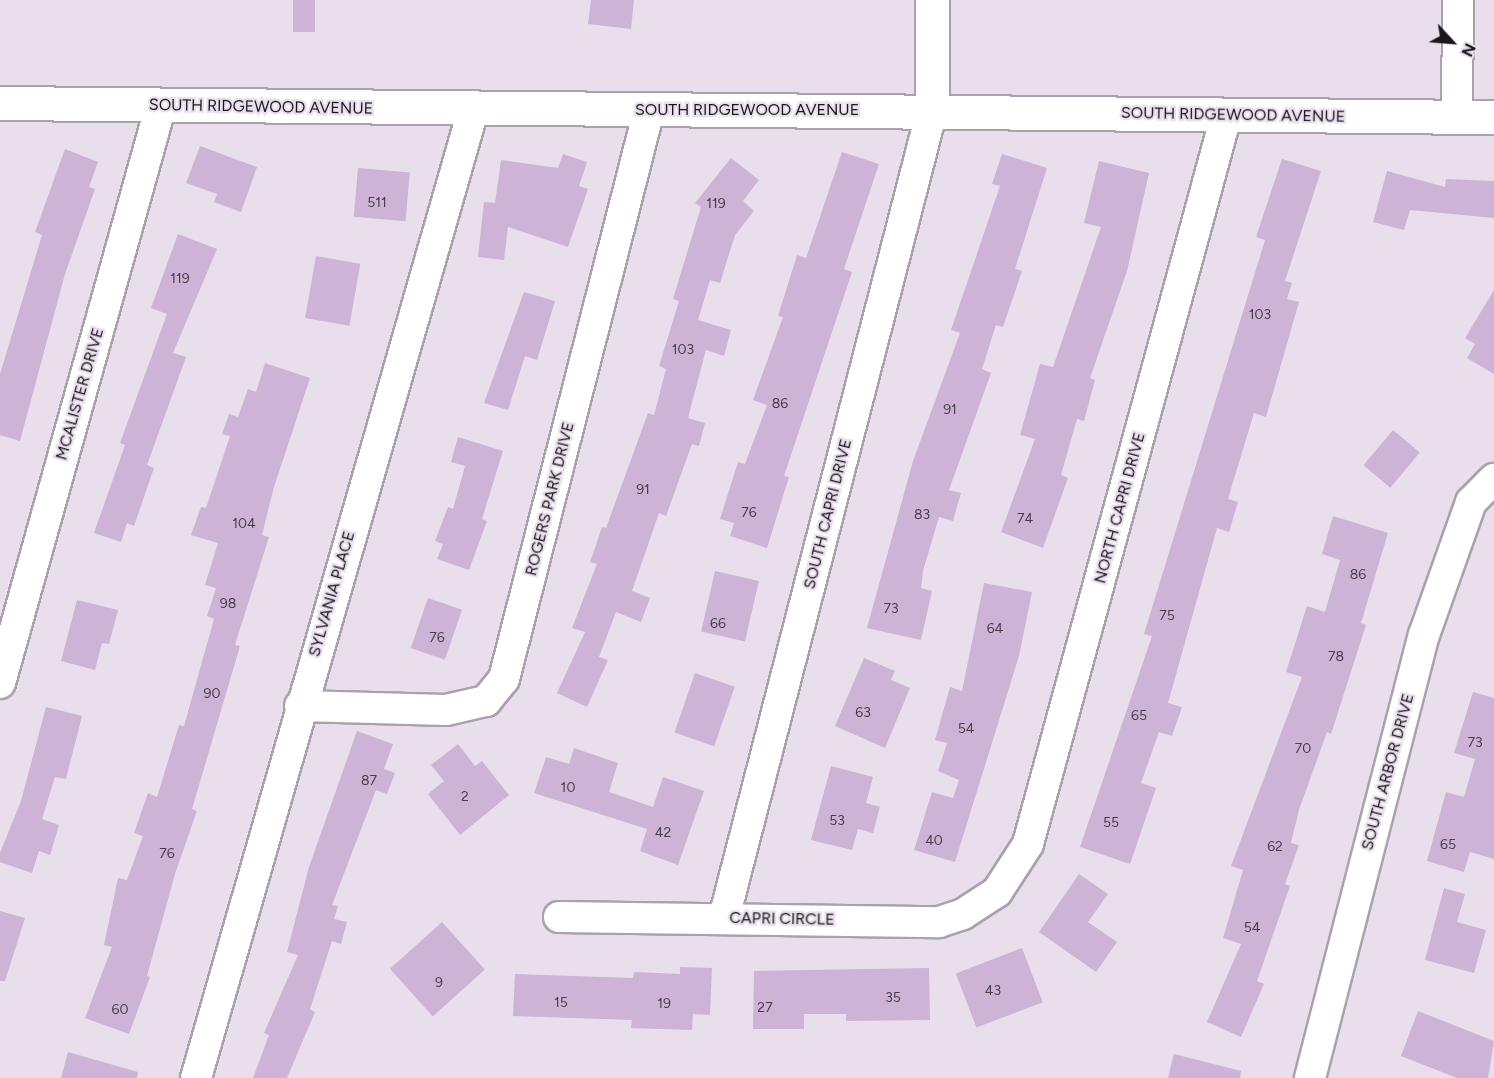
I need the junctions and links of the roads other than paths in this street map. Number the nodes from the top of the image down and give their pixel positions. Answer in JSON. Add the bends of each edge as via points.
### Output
{"nodes":[{"id":1,"x":932,"y":0,"type":"edge"},
{"id":2,"x":1458,"y":0,"type":"edge"},
{"id":3,"x":0,"y":104,"type":"edge"},
{"id":4,"x":160,"y":105,"type":"junction"},
{"id":5,"x":648,"y":110,"type":"junction"},
{"id":6,"x":932,"y":110,"type":"junction"},
{"id":7,"x":472,"y":111,"type":"junction"},
{"id":8,"x":1226,"y":116,"type":"junction"},
{"id":9,"x":1457,"y":117,"type":"junction"},
{"id":10,"x":1494,"y":117,"type":"edge"},
{"id":11,"x":1494,"y":478,"type":"edge"},
{"id":12,"x":0,"y":683,"type":"edge"},
{"id":13,"x":300,"y":706,"type":"junction"},
{"id":14,"x":997,"y":892,"type":"joint"},
{"id":15,"x":559,"y":917,"type":"dead end"},
{"id":16,"x":724,"y":918,"type":"junction"},
{"id":17,"x":196,"y":1078,"type":"edge"},
{"id":18,"x":1310,"y":1078,"type":"edge"}],
"edges":[{"from":1,"to":6,"type":"street"},
{"from":2,"to":9,"type":"street"},
{"from":3,"to":4,"type":"street","name":"SOUTH RIDGEWOOD AVENUE"},
{"from":4,"to":7,"type":"street","name":"SOUTH RIDGEWOOD AVENUE"},
{"from":4,"to":12,"type":"street","name":"MCALISTER DRIVE"},
{"from":5,"to":6,"type":"street","name":"SOUTH RIDGEWOOD AVENUE"},
{"from":5,"to":7,"type":"street","name":"SOUTH RIDGEWOOD AVENUE"},
{"from":5,"to":13,"type":"street","name":"ROGERS PARK DRIVE","via":[[504,679],[486,701],[446,710]]},
{"from":6,"to":8,"type":"street","name":"SOUTH RIDGEWOOD AVENUE"},
{"from":6,"to":16,"type":"street","name":"SOUTH CAPRI DRIVE"},
{"from":7,"to":13,"type":"street","name":"SYLVANIA PLACE"},
{"from":8,"to":9,"type":"street","name":"SOUTH RIDGEWOOD AVENUE"},
{"from":8,"to":14,"type":"street","name":"NORTH CAPRI DRIVE","via":[[1028,844]]},
{"from":9,"to":10,"type":"street","name":"SOUTH RIDGEWOOD AVENUE"},
{"from":11,"to":18,"type":"street","name":"SOUTH ARBOR DRIVE","via":[[1471,502],[1424,635]]},
{"from":13,"to":17,"type":"street","name":"SYLVANIA PLACE"},
{"from":14,"to":16,"type":"street","name":"CAPRI CIRCLE","via":[[963,914],[939,922]]},
{"from":15,"to":16,"type":"street","name":"CAPRI CIRCLE"}]}
